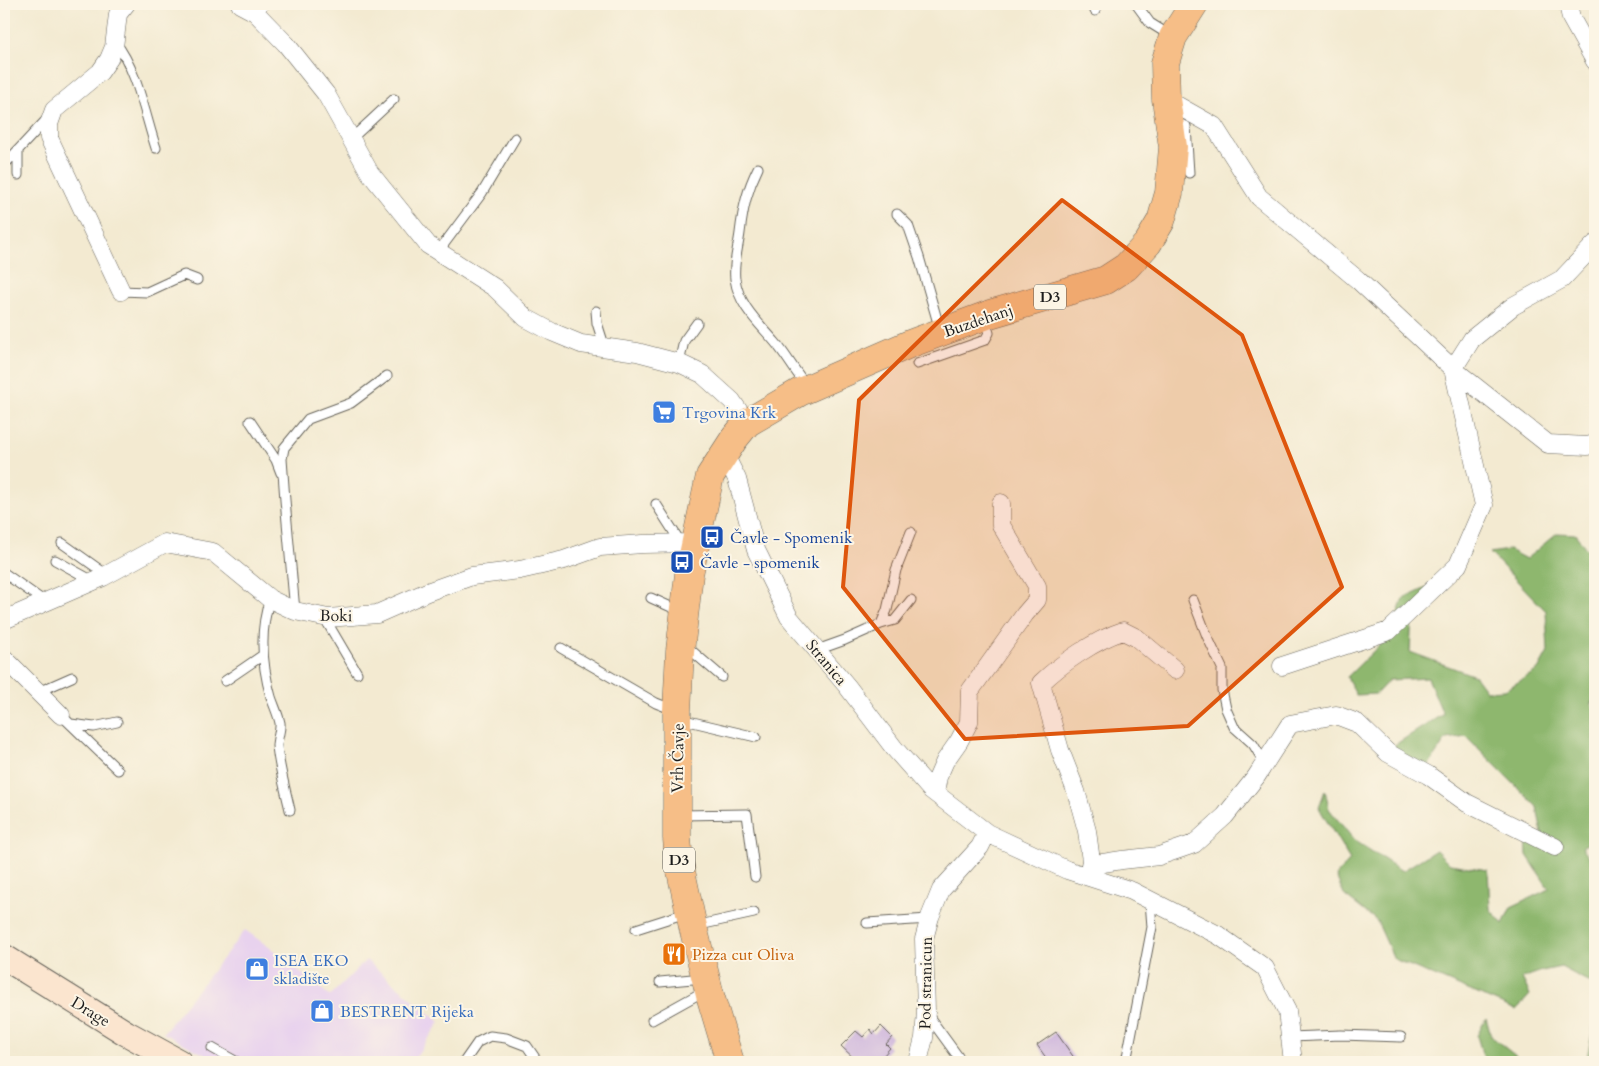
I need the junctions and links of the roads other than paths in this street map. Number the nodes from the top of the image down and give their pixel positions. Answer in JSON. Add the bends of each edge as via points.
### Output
{"nodes":[{"id":1,"x":126,"y":4,"type":"edge"},
{"id":2,"x":1136,"y":4,"type":"edge"},
{"id":3,"x":1194,"y":4,"type":"edge"},
{"id":4,"x":1568,"y":4,"type":"edge"},
{"id":5,"x":251,"y":7,"type":"edge"},
{"id":6,"x":1173,"y":37,"type":"junction"},
{"id":7,"x":114,"y":41,"type":"junction"},
{"id":8,"x":1595,"y":61,"type":"edge"},
{"id":9,"x":394,"y":99,"type":"dead end"},
{"id":10,"x":1167,"y":109,"type":"junction"},
{"id":11,"x":54,"y":110,"type":"junction"},
{"id":12,"x":515,"y":138,"type":"dead end"},
{"id":13,"x":351,"y":139,"type":"junction"},
{"id":14,"x":156,"y":148,"type":"dead end"},
{"id":15,"x":18,"y":150,"type":"junction"},
{"id":16,"x":4,"y":165,"type":"edge"},
{"id":17,"x":758,"y":168,"type":"dead end"},
{"id":18,"x":1189,"y":173,"type":"dead end"},
{"id":19,"x":18,"y":175,"type":"dead end"},
{"id":20,"x":897,"y":214,"type":"dead end"},
{"id":21,"x":1595,"y":244,"type":"edge"},
{"id":22,"x":438,"y":252,"type":"junction"},
{"id":23,"x":196,"y":280,"type":"dead end"},
{"id":24,"x":121,"y":291,"type":"joint"},
{"id":25,"x":596,"y":311,"type":"dead end"},
{"id":26,"x":984,"y":316,"type":"junction"},
{"id":27,"x":697,"y":323,"type":"dead end"},
{"id":28,"x":940,"y":332,"type":"junction"},
{"id":29,"x":606,"y":348,"type":"junction"},
{"id":30,"x":679,"y":363,"type":"junction"},
{"id":31,"x":917,"y":364,"type":"dead end"},
{"id":32,"x":1453,"y":369,"type":"junction"},
{"id":33,"x":387,"y":376,"type":"dead end"},
{"id":34,"x":809,"y":388,"type":"junction"},
{"id":35,"x":250,"y":421,"type":"dead end"},
{"id":36,"x":747,"y":423,"type":"junction"},
{"id":37,"x":1595,"y":444,"type":"edge"},
{"id":38,"x":724,"y":454,"type":"junction"},
{"id":39,"x":284,"y":480,"type":"junction"},
{"id":40,"x":1001,"y":503,"type":"dead end"},
{"id":41,"x":656,"y":504,"type":"dead end"},
{"id":42,"x":911,"y":532,"type":"dead end"},
{"id":43,"x":62,"y":543,"type":"dead end"},
{"id":44,"x":688,"y":544,"type":"junction"},
{"id":45,"x":55,"y":560,"type":"dead end"},
{"id":46,"x":4,"y":573,"type":"edge"},
{"id":47,"x":100,"y":578,"type":"junction"},
{"id":48,"x":651,"y":598,"type":"dead end"},
{"id":49,"x":270,"y":599,"type":"junction"},
{"id":50,"x":911,"y":600,"type":"dead end"},
{"id":51,"x":1193,"y":600,"type":"dead end"},
{"id":52,"x":45,"y":602,"type":"junction"},
{"id":53,"x":295,"y":611,"type":"junction"},
{"id":54,"x":684,"y":614,"type":"junction"},
{"id":55,"x":324,"y":617,"type":"junction"},
{"id":56,"x":4,"y":620,"type":"edge"},
{"id":57,"x":881,"y":624,"type":"junction"},
{"id":58,"x":681,"y":642,"type":"junction"},
{"id":59,"x":560,"y":648,"type":"dead end"},
{"id":60,"x":816,"y":650,"type":"junction"},
{"id":61,"x":263,"y":654,"type":"junction"},
{"id":62,"x":4,"y":658,"type":"edge"},
{"id":63,"x":1282,"y":666,"type":"dead end"},
{"id":64,"x":1175,"y":670,"type":"dead end"},
{"id":65,"x":357,"y":673,"type":"dead end"},
{"id":66,"x":72,"y":677,"type":"dead end"},
{"id":67,"x":722,"y":677,"type":"dead end"},
{"id":68,"x":226,"y":681,"type":"dead end"},
{"id":69,"x":38,"y":692,"type":"junction"},
{"id":70,"x":678,"y":715,"type":"junction"},
{"id":71,"x":66,"y":720,"type":"junction"},
{"id":72,"x":117,"y":722,"type":"dead end"},
{"id":73,"x":756,"y":737,"type":"dead end"},
{"id":74,"x":1264,"y":762,"type":"junction"},
{"id":75,"x":118,"y":770,"type":"dead end"},
{"id":76,"x":934,"y":793,"type":"junction"},
{"id":77,"x":290,"y":810,"type":"dead end"},
{"id":78,"x":676,"y":815,"type":"junction"},
{"id":79,"x":987,"y":833,"type":"junction"},
{"id":80,"x":1555,"y":847,"type":"dead end"},
{"id":81,"x":1092,"y":872,"type":"junction"},
{"id":82,"x":755,"y":877,"type":"dead end"},
{"id":83,"x":1150,"y":901,"type":"junction"},
{"id":84,"x":754,"y":913,"type":"dead end"},
{"id":85,"x":692,"y":919,"type":"junction"},
{"id":86,"x":929,"y":920,"type":"junction"},
{"id":87,"x":867,"y":923,"type":"dead end"},
{"id":88,"x":636,"y":929,"type":"dead end"},
{"id":89,"x":4,"y":957,"type":"edge"},
{"id":90,"x":660,"y":982,"type":"dead end"},
{"id":91,"x":707,"y":983,"type":"junction"},
{"id":92,"x":926,"y":1012,"type":"junction"},
{"id":93,"x":652,"y":1020,"type":"dead end"},
{"id":94,"x":1290,"y":1037,"type":"junction"},
{"id":95,"x":1402,"y":1037,"type":"dead end"},
{"id":96,"x":212,"y":1048,"type":"dead end"},
{"id":97,"x":179,"y":1062,"type":"edge"},
{"id":98,"x":237,"y":1062,"type":"edge"},
{"id":99,"x":464,"y":1062,"type":"edge"},
{"id":100,"x":538,"y":1062,"type":"edge"},
{"id":101,"x":730,"y":1062,"type":"edge"},
{"id":102,"x":918,"y":1062,"type":"edge"},
{"id":103,"x":961,"y":1062,"type":"edge"},
{"id":104,"x":1126,"y":1062,"type":"edge"},
{"id":105,"x":1293,"y":1062,"type":"edge"}],
"edges":[{"from":1,"to":7,"type":"street","via":[[118,14]]},
{"from":2,"to":6,"type":"lane","via":[[1150,24]]},
{"from":3,"to":6,"type":"main road","name":"Buzdehanj","number":"D3"},
{"from":4,"to":8,"type":"street","via":[[1571,18]]},
{"from":5,"to":13,"type":"street","via":[[326,94]]},
{"from":6,"to":10,"type":"main road","name":"Buzdehanj","number":"D3","via":[[1165,63]]},
{"from":7,"to":11,"type":"street","via":[[109,59],[100,72]]},
{"from":7,"to":14,"type":"lane","via":[[124,54]]},
{"from":9,"to":13,"type":"lane"},
{"from":10,"to":18,"type":"lane","via":[[1186,126]]},
{"from":10,"to":26,"type":"main road","name":"Buzdehanj","number":"D3","via":[[1173,147],[1169,193],[1161,221],[1148,243],[1126,267],[1106,280]]},
{"from":10,"to":32,"type":"street","via":[[1214,126],[1259,197],[1358,280]]},
{"from":11,"to":15,"type":"lane"},
{"from":11,"to":24,"type":"street","via":[[48,124],[49,138]]},
{"from":12,"to":22,"type":"lane","via":[[482,193]]},
{"from":13,"to":22,"type":"street","via":[[370,173],[428,245]]},
{"from":15,"to":16,"type":"lane"},
{"from":15,"to":19,"type":"lane"},
{"from":17,"to":34,"type":"lane","via":[[749,185],[742,212],[735,279],[747,310]]},
{"from":20,"to":28,"type":"lane","via":[[908,225]]},
{"from":21,"to":32,"type":"street","via":[[1562,279],[1513,306],[1472,339]]},
{"from":22,"to":29,"type":"street","via":[[495,288],[526,318],[581,344]]},
{"from":23,"to":24,"type":"lane","via":[[184,275],[147,292]]},
{"from":25,"to":29,"type":"lane"},
{"from":26,"to":28,"type":"main road","name":"Buzdehanj","number":"D3"},
{"from":26,"to":31,"type":"lane","via":[[989,333],[985,340]]},
{"from":27,"to":30,"type":"lane","via":[[684,341]]},
{"from":28,"to":34,"type":"main road","name":"Buzdehanj","number":"D3"},
{"from":29,"to":30,"type":"street"},
{"from":30,"to":36,"type":"street","via":[[702,374],[718,387]]},
{"from":32,"to":37,"type":"street","via":[[1548,444]]},
{"from":32,"to":63,"type":"street","via":[[1484,505],[1458,565],[1389,631]]},
{"from":33,"to":39,"type":"lane","via":[[351,402],[308,419],[284,448]]},
{"from":34,"to":36,"type":"main road","name":"Buzdehanj","number":"D3"},
{"from":35,"to":39,"type":"lane","via":[[276,460]]},
{"from":36,"to":38,"type":"main road","name":"Buzdehanj","number":"D3"},
{"from":38,"to":44,"type":"main road","name":"Vrh Čavje","number":"D3","via":[[710,476]]},
{"from":38,"to":60,"type":"street","name":"Stranica","via":[[737,479],[756,550],[789,616]]},
{"from":39,"to":53,"type":"lane"},
{"from":40,"to":76,"type":"street","via":[[1001,526],[1037,586],[1037,600],[970,690],[969,722],[945,761]]},
{"from":41,"to":44,"type":"lane"},
{"from":42,"to":57,"type":"lane"},
{"from":43,"to":47,"type":"lane"},
{"from":44,"to":54,"type":"main road","name":"Vrh Čavje","number":"D3","via":[[689,574]]},
{"from":44,"to":55,"type":"street","name":"Boki","via":[[600,546],[564,560],[472,576],[377,614]]},
{"from":45,"to":47,"type":"lane"},
{"from":46,"to":52,"type":"lane"},
{"from":47,"to":49,"type":"street","name":"Boki","via":[[165,543],[213,552]]},
{"from":47,"to":52,"type":"street","name":"Boki"},
{"from":48,"to":54,"type":"lane"},
{"from":49,"to":53,"type":"street","name":"Boki"},
{"from":49,"to":61,"type":"lane","via":[[262,626]]},
{"from":50,"to":57,"type":"lane","via":[[896,620]]},
{"from":51,"to":74,"type":"lane","via":[[1222,668],[1226,709],[1234,726],[1253,744]]},
{"from":52,"to":56,"type":"street","name":"Boki"},
{"from":53,"to":55,"type":"street","name":"Boki"},
{"from":54,"to":58,"type":"main road","name":"Vrh Čavje","number":"D3"},
{"from":55,"to":65,"type":"lane"},
{"from":57,"to":60,"type":"lane"},
{"from":58,"to":67,"type":"lane"},
{"from":58,"to":70,"type":"main road","name":"Vrh Čavje","number":"D3"},
{"from":59,"to":70,"type":"lane"},
{"from":60,"to":76,"type":"street","name":"Stranica"},
{"from":61,"to":68,"type":"lane"},
{"from":61,"to":77,"type":"lane","via":[[280,725],[278,753]]},
{"from":62,"to":69,"type":"street"},
{"from":64,"to":81,"type":"street","via":[[1137,638],[1123,631],[1110,635],[1055,670],[1041,683],[1060,750],[1076,791],[1087,832]]},
{"from":66,"to":69,"type":"lane"},
{"from":69,"to":71,"type":"street"},
{"from":70,"to":73,"type":"lane"},
{"from":70,"to":78,"type":"main road","name":"Vrh Čavje","number":"D3"},
{"from":71,"to":72,"type":"lane","via":[[94,728]]},
{"from":71,"to":75,"type":"lane"},
{"from":74,"to":80,"type":"street","via":[[1290,724],[1336,715],[1357,723],[1388,753],[1428,775],[1467,803]]},
{"from":74,"to":81,"type":"street","via":[[1224,816],[1194,844],[1160,856],[1122,860]]},
{"from":76,"to":79,"type":"street","name":"Stranica"},
{"from":78,"to":82,"type":"lane","via":[[748,814]]},
{"from":78,"to":85,"type":"main road","name":"Vrh Čavje","number":"D3","via":[[680,862]]},
{"from":79,"to":81,"type":"street","name":"Stranica","via":[[1067,870]]},
{"from":79,"to":86,"type":"street","name":"Pod stranicun","via":[[980,847],[941,890]]},
{"from":81,"to":83,"type":"street","name":"Stranica"},
{"from":83,"to":94,"type":"street","name":"Stranica","via":[[1218,935],[1265,968],[1287,1011]]},
{"from":83,"to":104,"type":"lane","via":[[1152,927]]},
{"from":84,"to":85,"type":"lane"},
{"from":85,"to":88,"type":"lane"},
{"from":85,"to":91,"type":"main road","name":"Vrh Čavje","number":"D3"},
{"from":86,"to":87,"type":"lane"},
{"from":86,"to":92,"type":"street","name":"Pod stranicun","via":[[924,939]]},
{"from":89,"to":97,"type":"main road","name":"Drage"},
{"from":90,"to":91,"type":"lane"},
{"from":91,"to":93,"type":"lane"},
{"from":91,"to":101,"type":"main road","name":"Vrh Čavje","number":"D3"},
{"from":92,"to":102,"type":"street","name":"Pod stranicun"},
{"from":92,"to":103,"type":"lane"},
{"from":94,"to":95,"type":"lane"},
{"from":94,"to":105,"type":"street","name":"Stranica"},
{"from":96,"to":98,"type":"lane"},
{"from":99,"to":100,"type":"lane","via":[[478,1042],[490,1036],[527,1046]]}]}
